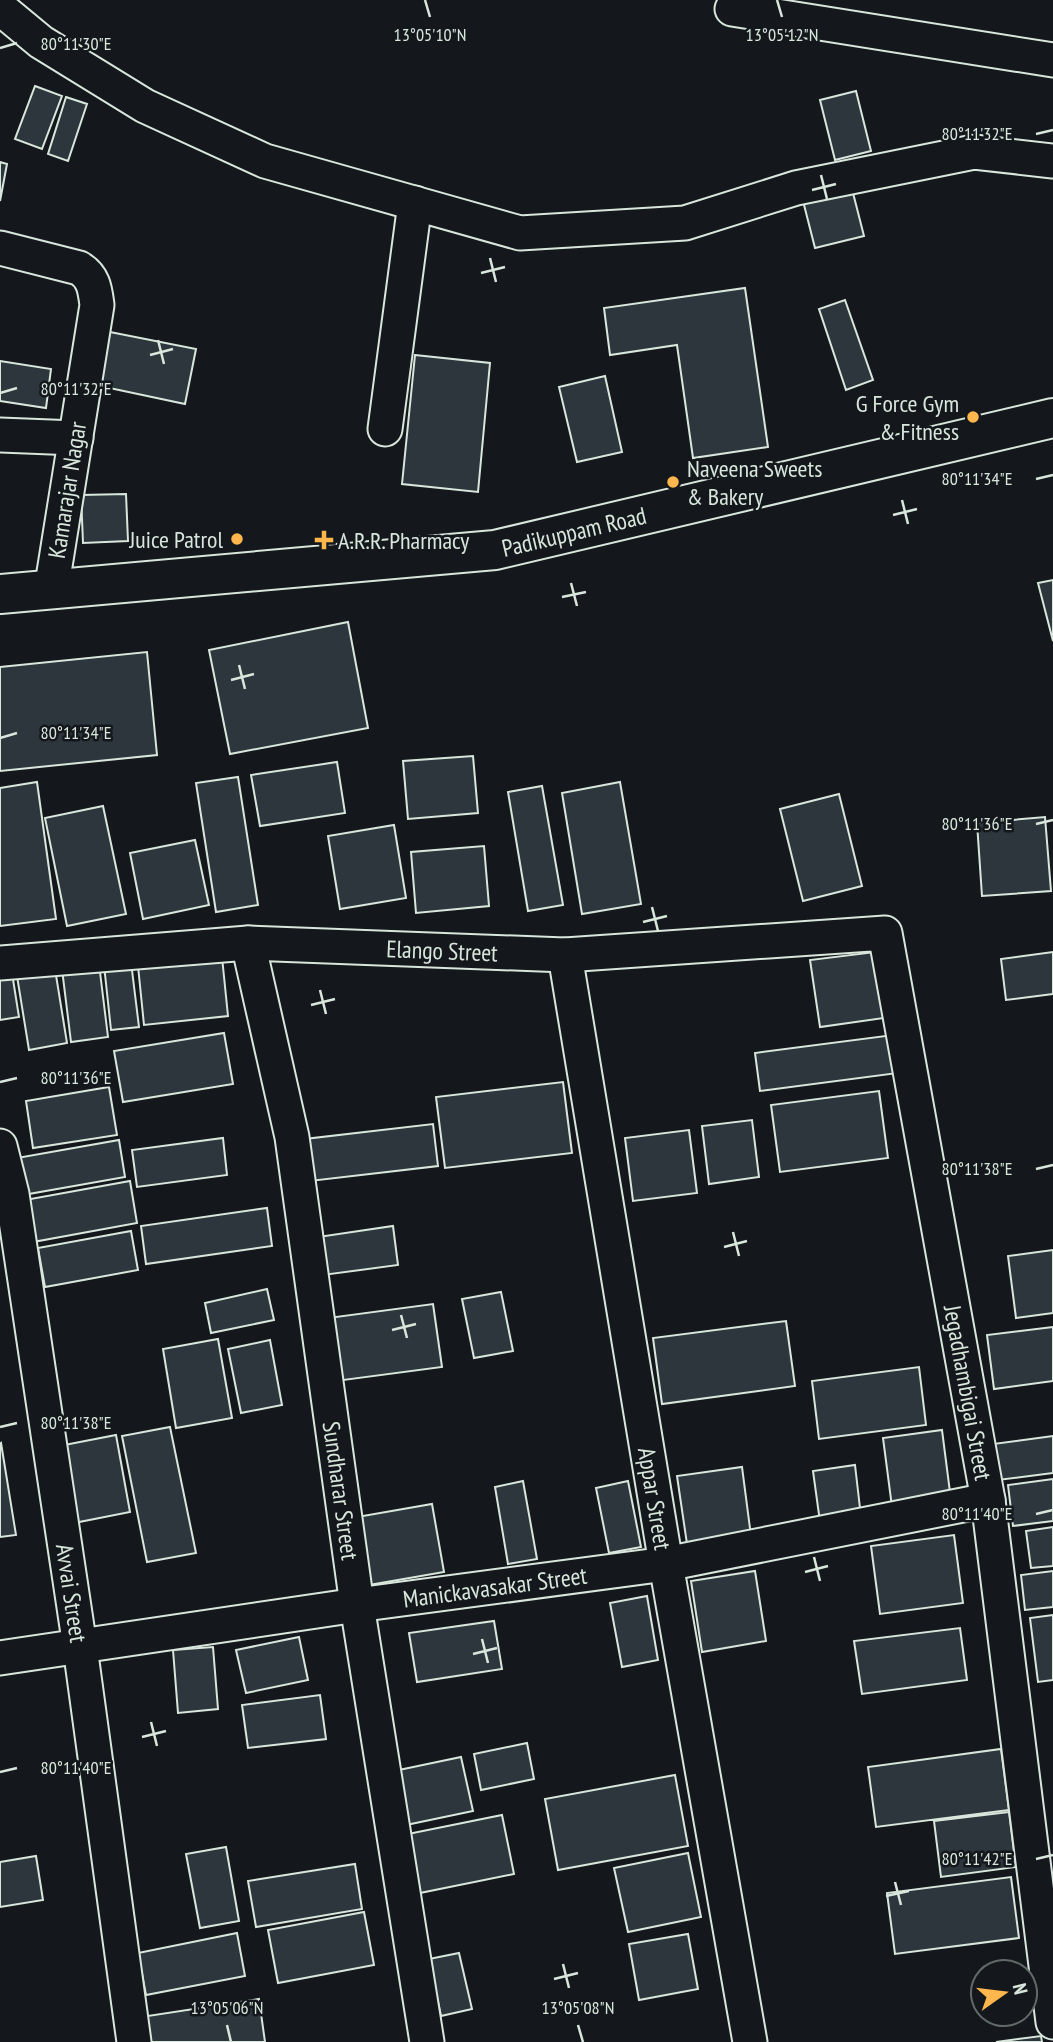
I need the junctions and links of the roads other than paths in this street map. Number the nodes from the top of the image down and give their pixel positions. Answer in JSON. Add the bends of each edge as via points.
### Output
{"nodes":[{"id":1,"x":0,"y":8,"type":"edge"},
{"id":2,"x":732,"y":9,"type":"dead end"},
{"id":3,"x":1053,"y":60,"type":"edge"},
{"id":4,"x":1053,"y":161,"type":"edge"},
{"id":5,"x":415,"y":203,"type":"junction"},
{"id":6,"x":0,"y":248,"type":"edge"},
{"id":7,"x":1053,"y":418,"type":"edge"},
{"id":8,"x":385,"y":429,"type":"dead end"},
{"id":9,"x":0,"y":435,"type":"edge"},
{"id":10,"x":76,"y":438,"type":"junction"},
{"id":11,"x":51,"y":591,"type":"junction"},
{"id":12,"x":0,"y":594,"type":"edge"},
{"id":13,"x":885,"y":933,"type":"joint"},
{"id":14,"x":248,"y":943,"type":"junction"},
{"id":15,"x":565,"y":955,"type":"junction"},
{"id":16,"x":0,"y":963,"type":"edge"},
{"id":17,"x":0,"y":1146,"type":"edge"},
{"id":18,"x":988,"y":1500,"type":"junction"},
{"id":19,"x":666,"y":1564,"type":"junction"},
{"id":20,"x":357,"y":1605,"type":"junction"},
{"id":21,"x":80,"y":1647,"type":"junction"},
{"id":22,"x":0,"y":1658,"type":"edge"},
{"id":23,"x":1053,"y":2022,"type":"edge"},
{"id":24,"x":134,"y":2042,"type":"edge"},
{"id":25,"x":426,"y":2042,"type":"edge"},
{"id":26,"x":750,"y":2042,"type":"edge"}],
"edges":[{"from":1,"to":5,"type":"street","via":[[40,41],[145,106],[265,161]]},
{"from":2,"to":3,"type":"street"},
{"from":4,"to":5,"type":"street","via":[[974,152],[796,188],[685,223],[520,233]]},
{"from":5,"to":8,"type":"street"},
{"from":6,"to":10,"type":"street","name":"Kamarajar Nagar","via":[[79,268],[88,273],[95,287],[97,306]]},
{"from":7,"to":11,"type":"street","name":"Padikuppam Road","via":[[495,550]]},
{"from":9,"to":10,"type":"street"},
{"from":10,"to":11,"type":"street","name":"Kamarajar Nagar"},
{"from":11,"to":12,"type":"street","name":"Padikuppam Road"},
{"from":13,"to":15,"type":"street","name":"Elango Street"},
{"from":13,"to":18,"type":"street","name":"Jegadhambigai Street"},
{"from":14,"to":15,"type":"street","name":"Elango Street"},
{"from":14,"to":16,"type":"street","name":"Elango Street"},
{"from":14,"to":20,"type":"street","name":"Sundharar Street","via":[[292,1137]]},
{"from":15,"to":19,"type":"street","name":"Appar Street"},
{"from":17,"to":21,"type":"street","name":"Avvai Street","via":[[12,1194]]},
{"from":18,"to":19,"type":"street","name":"Manickavasakar Street"},
{"from":18,"to":23,"type":"street","name":"Jegadhambigai Street"},
{"from":19,"to":20,"type":"street","name":"Manickavasakar Street"},
{"from":19,"to":26,"type":"street","name":"Appar Street"},
{"from":20,"to":21,"type":"street","name":"Manickavasakar Street"},
{"from":20,"to":25,"type":"street","name":"Sundharar Street"},
{"from":21,"to":22,"type":"street","name":"Manickavasakar Street"},
{"from":21,"to":24,"type":"street","name":"Avvai Street"}]}
